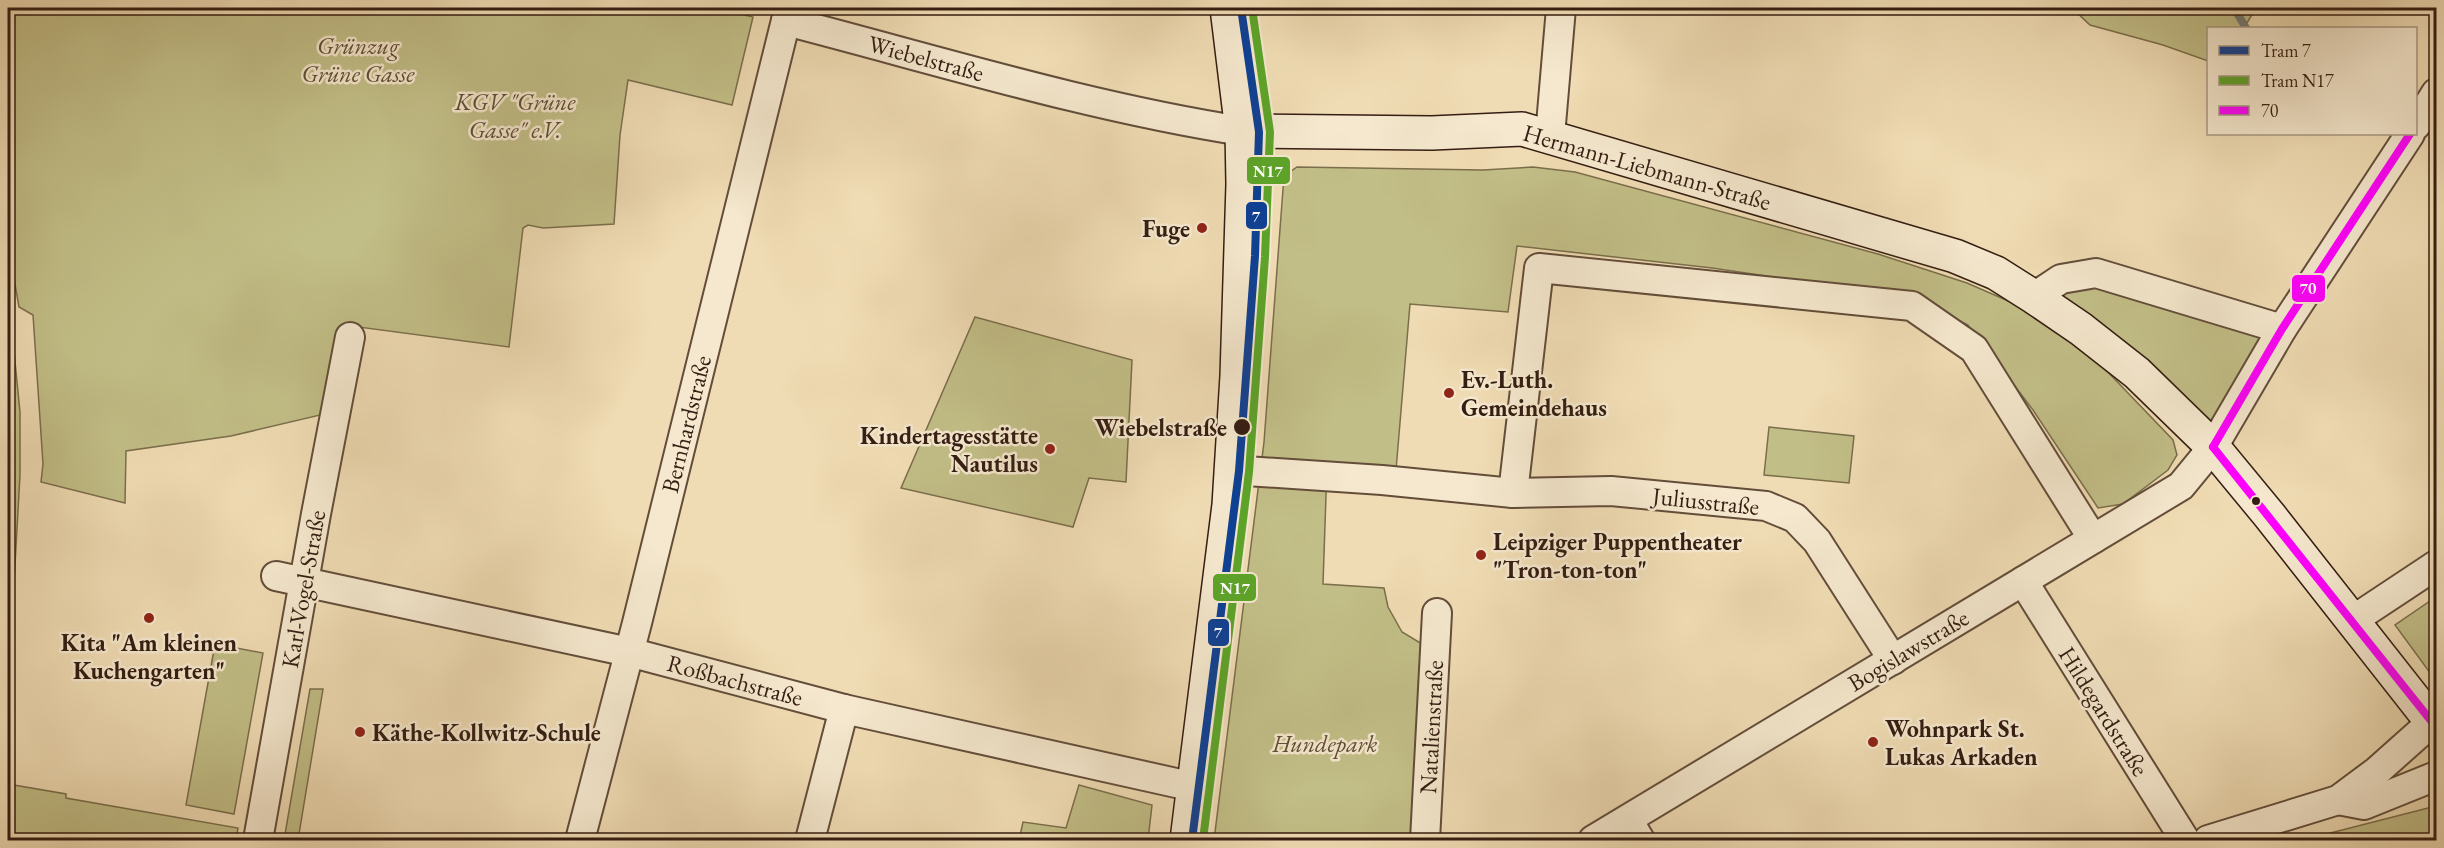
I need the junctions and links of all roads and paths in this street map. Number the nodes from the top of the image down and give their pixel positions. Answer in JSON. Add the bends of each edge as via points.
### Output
{"nodes":[{"id":1,"x":1227,"y":8,"type":"edge"},
{"id":2,"x":1561,"y":8,"type":"edge"},
{"id":3,"x":788,"y":14,"type":"edge"},
{"id":4,"x":2436,"y":93,"type":"edge"},
{"id":5,"x":2417,"y":122,"type":"edge"},
{"id":6,"x":1242,"y":131,"type":"junction"},
{"id":7,"x":2409,"y":135,"type":"edge"},
{"id":8,"x":1550,"y":136,"type":"junction"},
{"id":9,"x":2034,"y":297,"type":"junction"},
{"id":10,"x":2282,"y":329,"type":"junction"},
{"id":11,"x":350,"y":337,"type":"dead end"},
{"id":12,"x":2213,"y":447,"type":"junction"},
{"id":13,"x":1231,"y":470,"type":"junction"},
{"id":14,"x":1513,"y":493,"type":"junction"},
{"id":15,"x":2093,"y":539,"type":"junction"},
{"id":16,"x":2436,"y":565,"type":"edge"},
{"id":17,"x":276,"y":576,"type":"dead end"},
{"id":18,"x":2023,"y":581,"type":"junction"},
{"id":19,"x":304,"y":582,"type":"junction"},
{"id":20,"x":1437,"y":613,"type":"dead end"},
{"id":21,"x":2353,"y":620,"type":"junction"},
{"id":22,"x":629,"y":652,"type":"junction"},
{"id":23,"x":1893,"y":660,"type":"junction"},
{"id":24,"x":844,"y":709,"type":"junction"},
{"id":25,"x":2434,"y":724,"type":"edge"},
{"id":26,"x":2436,"y":776,"type":"edge"},
{"id":27,"x":1194,"y":787,"type":"junction"},
{"id":28,"x":2338,"y":800,"type":"junction"},
{"id":29,"x":1634,"y":830,"type":"edge"},
{"id":30,"x":258,"y":840,"type":"edge"},
{"id":31,"x":580,"y":840,"type":"edge"},
{"id":32,"x":810,"y":840,"type":"edge"},
{"id":33,"x":1186,"y":840,"type":"edge"},
{"id":34,"x":1425,"y":840,"type":"edge"},
{"id":35,"x":1593,"y":840,"type":"edge"},
{"id":36,"x":2185,"y":840,"type":"edge"},
{"id":37,"x":2208,"y":840,"type":"edge"}],
"edges":[{"from":1,"to":6,"type":"street"},
{"from":2,"to":8,"type":"street"},
{"from":3,"to":6,"type":"street","name":"Wiebelstraße","via":[[932,61]]},
{"from":3,"to":22,"type":"street","name":"Bernhardstraße"},
{"from":4,"to":5,"type":"street"},
{"from":6,"to":8,"type":"street","name":"Hermann-Liebmann-Straße","via":[[1432,133],[1522,129]]},
{"from":6,"to":13,"type":"street","via":[[1240,294]]},
{"from":7,"to":10,"type":"street","name":"Bogislawstraße"},
{"from":8,"to":9,"type":"street","name":"Hermann-Liebmann-Straße","via":[[1955,256],[1996,273]]},
{"from":9,"to":10,"type":"street","via":[[2061,279],[2096,273]]},
{"from":9,"to":12,"type":"street","name":"Hermann-Liebmann-Straße","via":[[2137,373]]},
{"from":10,"to":12,"type":"street","name":"Bogislawstraße"},
{"from":11,"to":19,"type":"street","name":"Karl-Vogel-Straße"},
{"from":12,"to":15,"type":"street","name":"Bogislawstraße","via":[[2181,486]]},
{"from":12,"to":21,"type":"street","name":"Hermann-Liebmann-Straße"},
{"from":13,"to":14,"type":"street","name":"Juliusstraße"},
{"from":13,"to":27,"type":"street"},
{"from":14,"to":15,"type":"street","via":[[1539,268],[1912,306],[1974,349]]},
{"from":14,"to":23,"type":"street","name":"Juliusstraße","via":[[1611,491],[1766,506],[1796,519],[1817,541]]},
{"from":15,"to":18,"type":"street","name":"Bogislawstraße"},
{"from":16,"to":21,"type":"street"},
{"from":17,"to":19,"type":"street","name":"Roßbachstraße"},
{"from":18,"to":23,"type":"street","name":"Bogislawstraße"},
{"from":18,"to":36,"type":"street","name":"Hildegardstraße"},
{"from":19,"to":22,"type":"street","name":"Roßbachstraße"},
{"from":19,"to":30,"type":"street","name":"Karl-Vogel-Straße"},
{"from":20,"to":34,"type":"street","name":"Natalienstraße"},
{"from":21,"to":25,"type":"street","name":"Hermann-Liebmann-Straße"},
{"from":22,"to":24,"type":"street","name":"Roßbachstraße"},
{"from":22,"to":31,"type":"street","name":"Bernhardstraße"},
{"from":23,"to":29,"type":"street","name":"Bogislawstraße"},
{"from":24,"to":27,"type":"street","name":"Roßbachstraße"},
{"from":24,"to":32,"type":"street"},
{"from":25,"to":28,"type":"street"},
{"from":26,"to":28,"type":"street","via":[[2364,805]]},
{"from":27,"to":33,"type":"street"},
{"from":28,"to":37,"type":"street"},
{"from":29,"to":35,"type":"street","name":"Bogislawstraße"}]}
